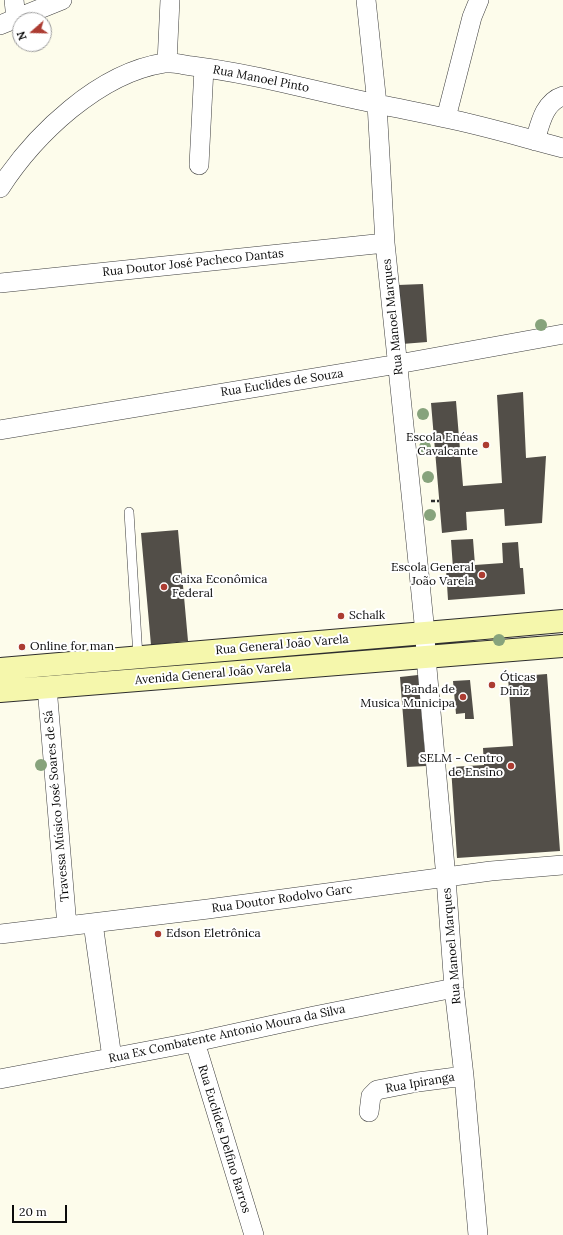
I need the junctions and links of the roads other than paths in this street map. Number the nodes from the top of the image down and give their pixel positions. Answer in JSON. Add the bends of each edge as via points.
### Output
{"nodes":[{"id":1,"x":14,"y":0,"type":"edge"},
{"id":2,"x":62,"y":0,"type":"edge"},
{"id":3,"x":170,"y":0,"type":"edge"},
{"id":4,"x":366,"y":0,"type":"edge"},
{"id":5,"x":474,"y":6,"type":"edge"},
{"id":6,"x":8,"y":22,"type":"edge"},
{"id":7,"x":167,"y":63,"type":"junction"},
{"id":8,"x":204,"y":68,"type":"junction"},
{"id":9,"x":563,"y":96,"type":"edge"},
{"id":10,"x":377,"y":104,"type":"junction"},
{"id":11,"x":446,"y":118,"type":"junction"},
{"id":12,"x":535,"y":141,"type":"junction"},
{"id":13,"x":563,"y":148,"type":"edge"},
{"id":14,"x":199,"y":165,"type":"dead end"},
{"id":15,"x":0,"y":188,"type":"edge"},
{"id":16,"x":385,"y":243,"type":"junction"},
{"id":17,"x":0,"y":283,"type":"edge"},
{"id":18,"x":563,"y":334,"type":"edge"},
{"id":19,"x":398,"y":364,"type":"junction"},
{"id":20,"x":0,"y":430,"type":"edge"},
{"id":21,"x":129,"y":512,"type":"dead end"},
{"id":22,"x":563,"y":621,"type":"edge"},
{"id":23,"x":425,"y":633,"type":"junction"},
{"id":24,"x":563,"y":646,"type":"edge"},
{"id":25,"x":138,"y":657,"type":"junction"},
{"id":26,"x":426,"y":657,"type":"junction"},
{"id":27,"x":0,"y":669,"type":"edge"},
{"id":28,"x":47,"y":687,"type":"junction"},
{"id":29,"x":0,"y":691,"type":"edge"},
{"id":30,"x":563,"y":865,"type":"edge"},
{"id":31,"x":446,"y":878,"type":"junction"},
{"id":32,"x":93,"y":924,"type":"junction"},
{"id":33,"x":67,"y":926,"type":"junction"},
{"id":34,"x":0,"y":934,"type":"edge"},
{"id":35,"x":454,"y":988,"type":"junction"},
{"id":36,"x":195,"y":1042,"type":"junction"},
{"id":37,"x":112,"y":1058,"type":"junction"},
{"id":38,"x":464,"y":1076,"type":"junction"},
{"id":39,"x":0,"y":1079,"type":"edge"},
{"id":40,"x":370,"y":1112,"type":"dead end"},
{"id":41,"x":254,"y":1235,"type":"edge"},
{"id":42,"x":478,"y":1235,"type":"edge"}],
"edges":[{"from":1,"to":6,"type":"street"},
{"from":2,"to":6,"type":"street"},
{"from":3,"to":7,"type":"street"},
{"from":4,"to":10,"type":"street","name":"Rua Manoel Marques"},
{"from":5,"to":11,"type":"street"},
{"from":7,"to":8,"type":"street","name":"Rua Manoel Pinto"},
{"from":7,"to":15,"type":"street","name":"Rua Manoel Pinto","via":[[135,70],[96,90],[49,129],[15,166]]},
{"from":8,"to":10,"type":"street","name":"Rua Manoel Pinto","via":[[254,76]]},
{"from":8,"to":14,"type":"street"},
{"from":9,"to":12,"type":"street","via":[[553,100],[548,106]]},
{"from":10,"to":11,"type":"street","name":"Rua Manoel Pinto"},
{"from":10,"to":16,"type":"street","name":"Rua Manoel Marques"},
{"from":11,"to":12,"type":"street","name":"Rua Manoel Pinto"},
{"from":12,"to":13,"type":"street","name":"Rua Manoel Pinto"},
{"from":16,"to":17,"type":"street","name":"Rua Doutor José Pacheco Dantas"},
{"from":16,"to":19,"type":"street","name":"Rua Manoel Marques"},
{"from":18,"to":19,"type":"street","name":"Rua Euclides de Souza"},
{"from":19,"to":20,"type":"street","name":"Rua Euclides de Souza"},
{"from":19,"to":23,"type":"street","name":"Rua Manoel Marques"},
{"from":21,"to":25,"type":"lane"},
{"from":22,"to":23,"type":"main road","name":"Rua General João Varela"},
{"from":23,"to":25,"type":"main road","name":"Rua General João Varela"},
{"from":23,"to":26,"type":"street","name":"Rua Manoel Marques"},
{"from":24,"to":26,"type":"main road"},
{"from":25,"to":27,"type":"main road","name":"Rua General João Varela"},
{"from":26,"to":28,"type":"main road","name":"Avenida General João Varela"},
{"from":26,"to":31,"type":"street","name":"Rua Manoel Marques"},
{"from":28,"to":29,"type":"main road","name":"Avenida General João Varela"},
{"from":28,"to":33,"type":"street","name":"Travessa Músico José Soares de Sá"},
{"from":30,"to":31,"type":"street","name":"Rua Doutor Rodolvo Garc"},
{"from":31,"to":32,"type":"street","name":"Rua Doutor Rodolvo Garc"},
{"from":31,"to":35,"type":"street","name":"Rua Manoel Marques"},
{"from":32,"to":33,"type":"street","name":"Rua Doutor Rodolvo Garc"},
{"from":32,"to":37,"type":"street"},
{"from":33,"to":34,"type":"street","name":"Rua Doutor Rodolvo Garc"},
{"from":35,"to":36,"type":"street","name":"Rua Ex Combatente Antonio Moura da Silva"},
{"from":35,"to":38,"type":"street","name":"Rua Manoel Marques"},
{"from":36,"to":37,"type":"street","name":"Rua Ex Combatente Antonio Moura da Silva"},
{"from":36,"to":41,"type":"street","name":"Rua Euclides Delfino Barros"},
{"from":37,"to":39,"type":"street","name":"Rua Ex Combatente Antonio Moura da Silva"},
{"from":38,"to":40,"type":"street","name":"Rua Ipiranga","via":[[377,1090],[371,1096]]},
{"from":38,"to":42,"type":"street","name":"Rua Manoel Marques"}]}
